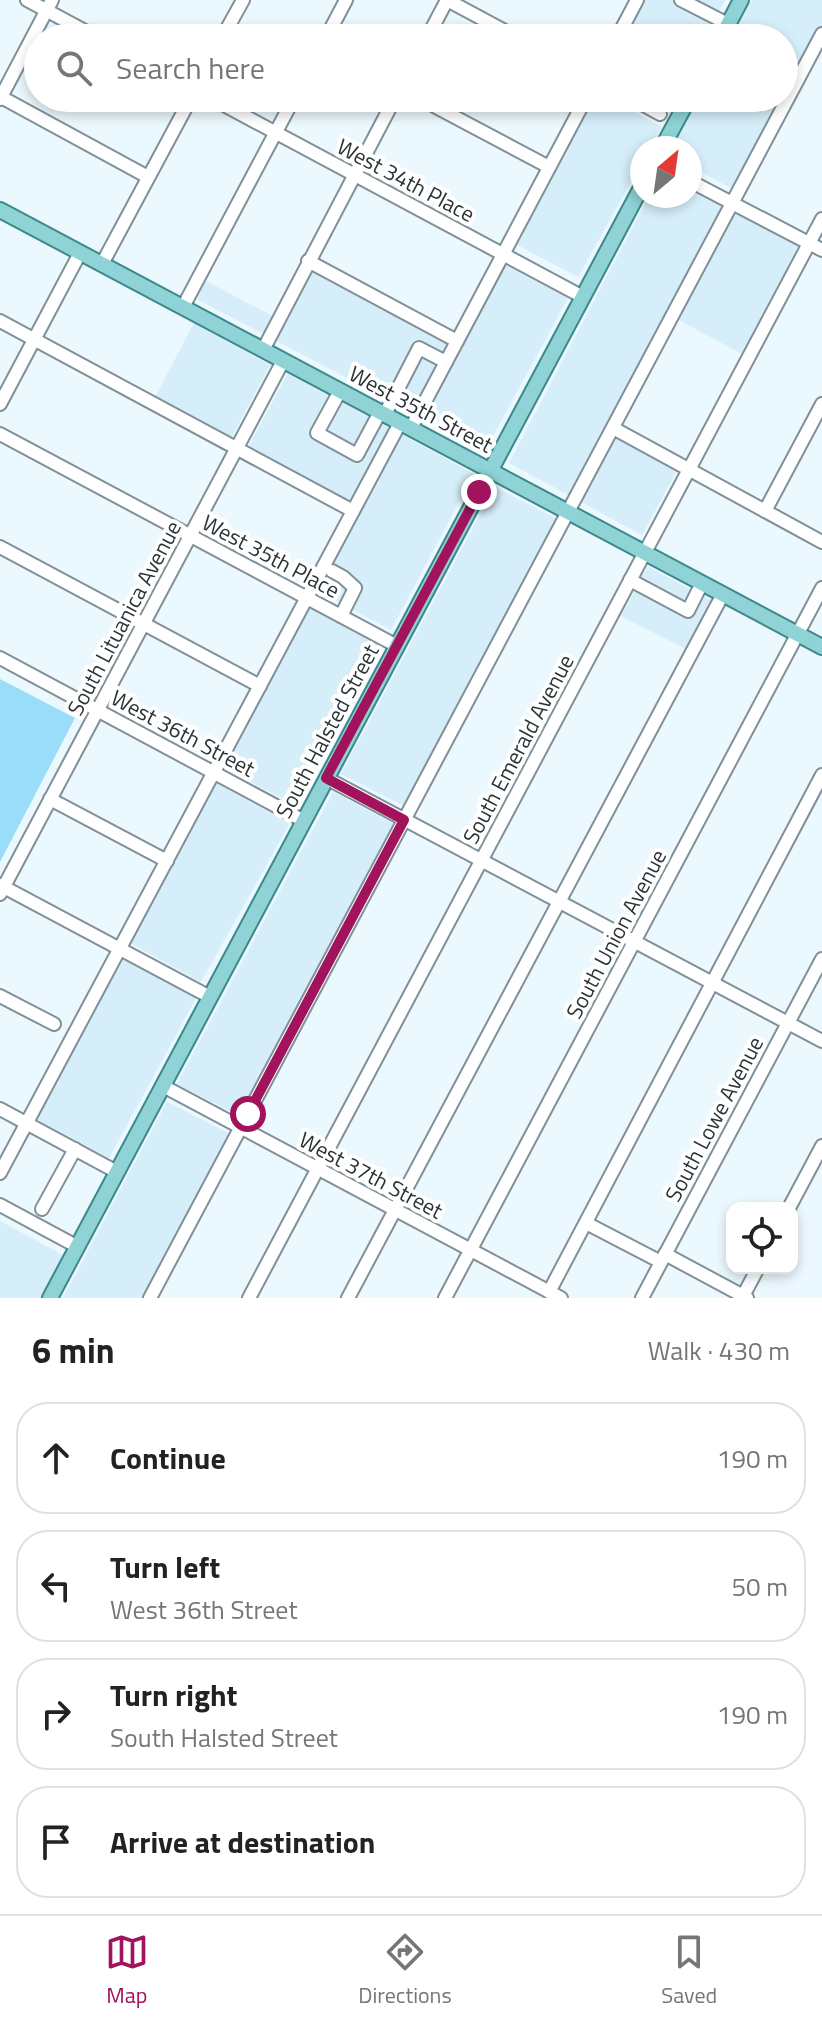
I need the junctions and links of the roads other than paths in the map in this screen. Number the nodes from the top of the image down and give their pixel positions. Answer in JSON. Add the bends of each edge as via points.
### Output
{"nodes":[{"id":1,"x":27,"y":0,"type":"edge"},
{"id":2,"x":346,"y":0,"type":"edge"},
{"id":3,"x":447,"y":0,"type":"edge"},
{"id":4,"x":637,"y":0,"type":"edge"},
{"id":5,"x":681,"y":0,"type":"edge"},
{"id":6,"x":741,"y":0,"type":"edge"},
{"id":7,"x":239,"y":1,"type":"edge"},
{"id":8,"x":50,"y":5,"type":"edge"},
{"id":9,"x":40,"y":24,"type":"edge"},
{"id":10,"x":78,"y":24,"type":"edge"},
{"id":11,"x":228,"y":24,"type":"edge"},
{"id":12,"x":333,"y":24,"type":"edge"},
{"id":13,"x":434,"y":24,"type":"edge"},
{"id":14,"x":492,"y":24,"type":"edge"},
{"id":15,"x":624,"y":24,"type":"edge"},
{"id":16,"x":714,"y":24,"type":"edge"},
{"id":17,"x":728,"y":24,"type":"edge"},
{"id":18,"x":822,"y":34,"type":"edge"},
{"id":19,"x":24,"y":53,"type":"edge"},
{"id":20,"x":798,"y":79,"type":"edge"},
{"id":21,"x":0,"y":98,"type":"edge"},
{"id":22,"x":24,"y":111,"type":"edge"},
{"id":23,"x":26,"y":112,"type":"edge"},
{"id":24,"x":183,"y":112,"type":"edge"},
{"id":25,"x":237,"y":112,"type":"edge"},
{"id":26,"x":286,"y":112,"type":"edge"},
{"id":27,"x":388,"y":112,"type":"edge"},
{"id":28,"x":445,"y":112,"type":"edge"},
{"id":29,"x":578,"y":112,"type":"edge"},
{"id":30,"x":656,"y":112,"type":"edge"},
{"id":31,"x":681,"y":112,"type":"edge"},
{"id":32,"x":780,"y":112,"type":"edge"},
{"id":33,"x":660,"y":114,"type":"dead end"},
{"id":34,"x":275,"y":133,"type":"junction"},
{"id":35,"x":668,"y":136,"type":"edge"},
{"id":36,"x":549,"y":167,"type":"junction"},
{"id":37,"x":354,"y":175,"type":"junction"},
{"id":38,"x":148,"y":177,"type":"junction"},
{"id":39,"x":702,"y":187,"type":"edge"},
{"id":40,"x":732,"y":203,"type":"junction"},
{"id":41,"x":630,"y":208,"type":"edge"},
{"id":42,"x":0,"y":210,"type":"edge"},
{"id":43,"x":822,"y":219,"type":"edge"},
{"id":44,"x":809,"y":243,"type":"junction"},
{"id":45,"x":822,"y":250,"type":"edge"},
{"id":46,"x":80,"y":253,"type":"junction"},
{"id":47,"x":503,"y":254,"type":"junction"},
{"id":48,"x":308,"y":261,"type":"junction"},
{"id":49,"x":102,"y":264,"type":"junction"},
{"id":50,"x":583,"y":297,"type":"junction"},
{"id":51,"x":183,"y":307,"type":"junction"},
{"id":52,"x":0,"y":321,"type":"edge"},
{"id":53,"x":34,"y":340,"type":"junction"},
{"id":54,"x":457,"y":341,"type":"junction"},
{"id":55,"x":263,"y":350,"type":"junction"},
{"id":56,"x":283,"y":361,"type":"junction"},
{"id":57,"x":446,"y":362,"type":"junction"},
{"id":58,"x":340,"y":391,"type":"junction"},
{"id":59,"x":0,"y":404,"type":"edge"},
{"id":60,"x":822,"y":404,"type":"edge"},
{"id":61,"x":382,"y":413,"type":"junction"},
{"id":62,"x":406,"y":426,"type":"junction"},
{"id":63,"x":613,"y":428,"type":"junction"},
{"id":64,"x":0,"y":434,"type":"edge"},
{"id":65,"x":237,"y":448,"type":"junction"},
{"id":66,"x":490,"y":470,"type":"junction"},
{"id":67,"x":689,"y":470,"type":"junction"},
{"id":68,"x":353,"y":511,"type":"junction"},
{"id":69,"x":765,"y":511,"type":"junction"},
{"id":70,"x":568,"y":512,"type":"junction"},
{"id":71,"x":190,"y":535,"type":"junction"},
{"id":72,"x":822,"y":542,"type":"edge"},
{"id":73,"x":0,"y":547,"type":"edge"},
{"id":74,"x":645,"y":552,"type":"junction"},
{"id":75,"x":332,"y":571,"type":"dead end"},
{"id":76,"x":630,"y":580,"type":"junction"},
{"id":77,"x":702,"y":583,"type":"junction"},
{"id":78,"x":822,"y":588,"type":"edge"},
{"id":79,"x":723,"y":594,"type":"junction"},
{"id":80,"x":307,"y":598,"type":"junction"},
{"id":81,"x":341,"y":616,"type":"junction"},
{"id":82,"x":144,"y":623,"type":"junction"},
{"id":83,"x":798,"y":634,"type":"junction"},
{"id":84,"x":397,"y":646,"type":"junction"},
{"id":85,"x":822,"y":647,"type":"edge"},
{"id":86,"x":0,"y":658,"type":"edge"},
{"id":87,"x":260,"y":686,"type":"junction"},
{"id":88,"x":98,"y":710,"type":"junction"},
{"id":89,"x":214,"y":773,"type":"junction"},
{"id":90,"x":822,"y":775,"type":"edge"},
{"id":91,"x":326,"y":778,"type":"junction"},
{"id":92,"x":50,"y":799,"type":"junction"},
{"id":93,"x":404,"y":820,"type":"junction"},
{"id":94,"x":304,"y":821,"type":"junction"},
{"id":95,"x":481,"y":860,"type":"junction"},
{"id":96,"x":167,"y":861,"type":"junction"},
{"id":97,"x":1,"y":888,"type":"edge"},
{"id":98,"x":558,"y":901,"type":"junction"},
{"id":99,"x":634,"y":942,"type":"junction"},
{"id":100,"x":120,"y":949,"type":"junction"},
{"id":101,"x":822,"y":959,"type":"edge"},
{"id":102,"x":712,"y":983,"type":"junction"},
{"id":103,"x":0,"y":996,"type":"edge"},
{"id":104,"x":210,"y":997,"type":"junction"},
{"id":105,"x":788,"y":1023,"type":"junction"},
{"id":106,"x":54,"y":1024,"type":"dead end"},
{"id":107,"x":822,"y":1041,"type":"edge"},
{"id":108,"x":163,"y":1086,"type":"junction"},
{"id":109,"x":0,"y":1109,"type":"edge"},
{"id":110,"x":27,"y":1123,"type":"junction"},
{"id":111,"x":241,"y":1128,"type":"junction"},
{"id":112,"x":822,"y":1146,"type":"edge"},
{"id":113,"x":75,"y":1149,"type":"junction"},
{"id":114,"x":318,"y":1169,"type":"junction"},
{"id":115,"x":117,"y":1172,"type":"junction"},
{"id":116,"x":0,"y":1173,"type":"edge"},
{"id":117,"x":792,"y":1202,"type":"edge"},
{"id":118,"x":0,"y":1205,"type":"edge"},
{"id":119,"x":42,"y":1209,"type":"dead end"},
{"id":120,"x":395,"y":1210,"type":"junction"},
{"id":121,"x":586,"y":1223,"type":"junction"},
{"id":122,"x":78,"y":1247,"type":"junction"},
{"id":123,"x":471,"y":1250,"type":"junction"},
{"id":124,"x":663,"y":1258,"type":"junction"},
{"id":125,"x":755,"y":1274,"type":"edge"},
{"id":126,"x":555,"y":1295,"type":"edge"},
{"id":127,"x":745,"y":1297,"type":"edge"},
{"id":128,"x":50,"y":1298,"type":"edge"},
{"id":129,"x":150,"y":1298,"type":"edge"},
{"id":130,"x":249,"y":1298,"type":"edge"},
{"id":131,"x":348,"y":1298,"type":"edge"},
{"id":132,"x":445,"y":1298,"type":"edge"},
{"id":133,"x":642,"y":1298,"type":"edge"}],
"edges":[{"from":1,"to":8,"type":"street"},
{"from":2,"to":12,"type":"street"},
{"from":3,"to":13,"type":"street"},
{"from":3,"to":14,"type":"street"},
{"from":4,"to":15,"type":"street"},
{"from":5,"to":16,"type":"street"},
{"from":6,"to":17,"type":"main road"},
{"from":7,"to":11,"type":"street"},
{"from":8,"to":9,"type":"street"},
{"from":8,"to":10,"type":"street"},
{"from":18,"to":20,"type":"street"},
{"from":19,"to":21,"type":"street"},
{"from":21,"to":22,"type":"street"},
{"from":23,"to":38,"type":"street"},
{"from":24,"to":38,"type":"street"},
{"from":25,"to":34,"type":"street","name":"West 34th Place"},
{"from":26,"to":34,"type":"street"},
{"from":27,"to":37,"type":"street"},
{"from":28,"to":36,"type":"street"},
{"from":29,"to":36,"type":"street"},
{"from":30,"to":33,"type":"street"},
{"from":31,"to":35,"type":"main road"},
{"from":32,"to":40,"type":"street"},
{"from":34,"to":37,"type":"street","name":"West 34th Place"},
{"from":34,"to":51,"type":"street"},
{"from":36,"to":47,"type":"street"},
{"from":37,"to":47,"type":"street","name":"West 34th Place"},
{"from":37,"to":48,"type":"street"},
{"from":38,"to":49,"type":"street"},
{"from":39,"to":40,"type":"street"},
{"from":40,"to":44,"type":"street"},
{"from":40,"to":63,"type":"street"},
{"from":41,"to":50,"type":"main road","name":"South Halsted Street"},
{"from":42,"to":46,"type":"main road","name":"West 35th Street"},
{"from":43,"to":44,"type":"street","name":"South Emerald Avenue"},
{"from":44,"to":45,"type":"street"},
{"from":44,"to":67,"type":"street","name":"South Emerald Avenue"},
{"from":46,"to":49,"type":"main road","name":"West 35th Street"},
{"from":46,"to":53,"type":"street"},
{"from":47,"to":50,"type":"street","name":"West 34th Place"},
{"from":47,"to":54,"type":"street"},
{"from":48,"to":54,"type":"street"},
{"from":48,"to":55,"type":"street"},
{"from":49,"to":51,"type":"main road","name":"West 35th Street"},
{"from":50,"to":66,"type":"main road","name":"South Halsted Street"},
{"from":51,"to":55,"type":"main road","name":"West 35th Street"},
{"from":52,"to":53,"type":"street"},
{"from":53,"to":59,"type":"street"},
{"from":53,"to":65,"type":"street"},
{"from":54,"to":57,"type":"street"},
{"from":55,"to":56,"type":"main road","name":"West 35th Street"},
{"from":56,"to":58,"type":"main road","name":"West 35th Street"},
{"from":56,"to":65,"type":"street","name":"South Lituanica Avenue"},
{"from":57,"to":61,"type":"street","via":[[419,348]]},
{"from":57,"to":62,"type":"street"},
{"from":58,"to":61,"type":"main road","name":"West 35th Street"},
{"from":58,"to":61,"type":"street","via":[[317,433],[357,455]]},
{"from":60,"to":69,"type":"street"},
{"from":61,"to":62,"type":"main road","name":"West 35th Street"},
{"from":62,"to":66,"type":"main road","name":"West 35th Street"},
{"from":62,"to":68,"type":"street"},
{"from":63,"to":67,"type":"street"},
{"from":63,"to":70,"type":"street"},
{"from":64,"to":71,"type":"street","name":"West 35th Place"},
{"from":65,"to":68,"type":"street"},
{"from":65,"to":71,"type":"street","name":"South Lituanica Avenue"},
{"from":66,"to":70,"type":"main road","name":"West 35th Street"},
{"from":66,"to":84,"type":"main road","name":"South Halsted Street"},
{"from":67,"to":69,"type":"street"},
{"from":67,"to":74,"type":"street","name":"South Emerald Avenue"},
{"from":68,"to":80,"type":"street"},
{"from":69,"to":72,"type":"street"},
{"from":70,"to":74,"type":"main road","name":"West 35th Street"},
{"from":70,"to":93,"type":"street"},
{"from":71,"to":80,"type":"street","name":"West 35th Place"},
{"from":71,"to":82,"type":"street","name":"South Lituanica Avenue"},
{"from":73,"to":82,"type":"street"},
{"from":74,"to":76,"type":"street","name":"South Emerald Avenue"},
{"from":74,"to":77,"type":"main road","name":"West 35th Street"},
{"from":75,"to":81,"type":"street","via":[[355,588]]},
{"from":76,"to":77,"type":"street","via":[[688,611]]},
{"from":76,"to":95,"type":"street","name":"South Emerald Avenue"},
{"from":77,"to":79,"type":"main road","name":"West 35th Street"},
{"from":78,"to":83,"type":"street","name":"South Union Avenue"},
{"from":79,"to":83,"type":"main road","name":"West 35th Street"},
{"from":79,"to":98,"type":"street"},
{"from":80,"to":81,"type":"street","name":"West 35th Place"},
{"from":80,"to":87,"type":"street"},
{"from":81,"to":84,"type":"street","name":"West 35th Place"},
{"from":82,"to":87,"type":"street"},
{"from":82,"to":88,"type":"street","name":"South Lituanica Avenue"},
{"from":83,"to":85,"type":"main road","name":"West 35th Street"},
{"from":83,"to":99,"type":"street","name":"South Union Avenue"},
{"from":84,"to":91,"type":"main road","name":"South Halsted Street"},
{"from":86,"to":88,"type":"street","name":"West 36th Street"},
{"from":87,"to":89,"type":"street"},
{"from":88,"to":89,"type":"street","name":"West 36th Street"},
{"from":88,"to":92,"type":"street","name":"South Lituanica Avenue"},
{"from":89,"to":94,"type":"street","name":"West 36th Street"},
{"from":89,"to":96,"type":"street"},
{"from":90,"to":102,"type":"street"},
{"from":91,"to":93,"type":"street"},
{"from":91,"to":94,"type":"main road","name":"South Halsted Street"},
{"from":92,"to":96,"type":"street"},
{"from":92,"to":97,"type":"street","name":"South Lituanica Avenue"},
{"from":93,"to":95,"type":"street"},
{"from":93,"to":111,"type":"street"},
{"from":94,"to":104,"type":"main road","name":"South Halsted Street"},
{"from":95,"to":98,"type":"street"},
{"from":95,"to":114,"type":"street","name":"South Emerald Avenue"},
{"from":96,"to":100,"type":"street"},
{"from":97,"to":100,"type":"street"},
{"from":98,"to":99,"type":"street"},
{"from":98,"to":120,"type":"street"},
{"from":99,"to":102,"type":"street"},
{"from":99,"to":123,"type":"street","name":"South Union Avenue"},
{"from":100,"to":104,"type":"street"},
{"from":100,"to":110,"type":"street"},
{"from":101,"to":105,"type":"street","name":"South Lowe Avenue"},
{"from":102,"to":105,"type":"street"},
{"from":102,"to":121,"type":"street"},
{"from":103,"to":106,"type":"street"},
{"from":104,"to":108,"type":"main road","name":"South Halsted Street"},
{"from":105,"to":107,"type":"street"},
{"from":105,"to":124,"type":"street","name":"South Lowe Avenue"},
{"from":108,"to":111,"type":"street","name":"West 37th Street"},
{"from":108,"to":115,"type":"main road","name":"South Halsted Street"},
{"from":109,"to":110,"type":"street"},
{"from":110,"to":113,"type":"street"},
{"from":110,"to":116,"type":"street"},
{"from":111,"to":114,"type":"street","name":"West 37th Street"},
{"from":111,"to":129,"type":"street"},
{"from":112,"to":117,"type":"street"},
{"from":113,"to":115,"type":"street"},
{"from":113,"to":119,"type":"street"},
{"from":114,"to":120,"type":"street","name":"West 37th Street"},
{"from":114,"to":130,"type":"street","name":"South Emerald Avenue"},
{"from":115,"to":122,"type":"main road","name":"South Halsted Street"},
{"from":118,"to":122,"type":"street"},
{"from":120,"to":123,"type":"street","name":"West 37th Street"},
{"from":120,"to":131,"type":"street"},
{"from":121,"to":124,"type":"street"},
{"from":121,"to":126,"type":"street"},
{"from":122,"to":128,"type":"main road","name":"South Halsted Street"},
{"from":123,"to":126,"type":"street","name":"West 37th Street"},
{"from":123,"to":132,"type":"street","name":"South Union Avenue"},
{"from":124,"to":127,"type":"street"},
{"from":124,"to":133,"type":"street","name":"South Lowe Avenue"},
{"from":125,"to":127,"type":"street"}]}
